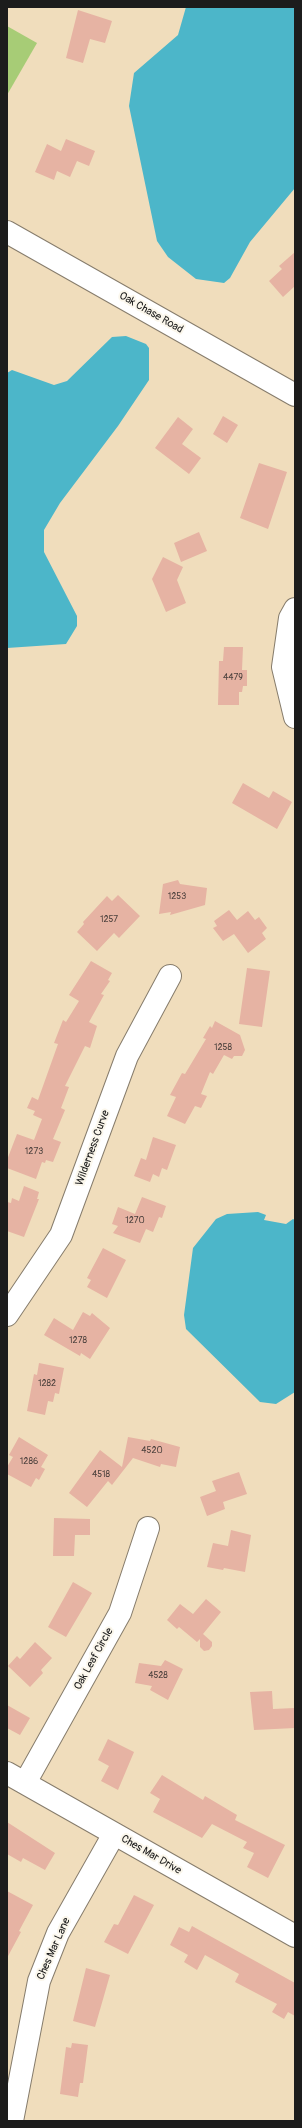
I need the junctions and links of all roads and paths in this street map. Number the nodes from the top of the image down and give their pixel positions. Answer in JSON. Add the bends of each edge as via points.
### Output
{"nodes":[{"id":1,"x":7,"y":232,"type":"edge"},
{"id":2,"x":293,"y":390,"type":"edge"},
{"id":3,"x":295,"y":610,"type":"edge"},
{"id":4,"x":295,"y":717,"type":"edge"},
{"id":5,"x":170,"y":976,"type":"dead end"},
{"id":6,"x":7,"y":1315,"type":"edge"},
{"id":7,"x":148,"y":1528,"type":"dead end"},
{"id":8,"x":16,"y":1778,"type":"edge"},
{"id":9,"x":114,"y":1834,"type":"junction"},
{"id":10,"x":295,"y":1936,"type":"edge"},
{"id":11,"x":12,"y":2121,"type":"edge"}],
"edges":[{"from":1,"to":2,"type":"street","name":"Oak Chase Road"},
{"from":3,"to":4,"type":"street","via":[[290,618],[283,667]]},
{"from":5,"to":6,"type":"street","name":"Wilderness Curve","via":[[127,1056],[61,1235]]},
{"from":7,"to":8,"type":"street","name":"Oak Leaf Circle","via":[[120,1613]]},
{"from":8,"to":9,"type":"street","name":"Ches Mar Drive"},
{"from":9,"to":10,"type":"street","name":"Ches Mar Drive"},
{"from":9,"to":11,"type":"street","name":"Ches Mar Lane","via":[[58,1933],[39,1980]]}]}
